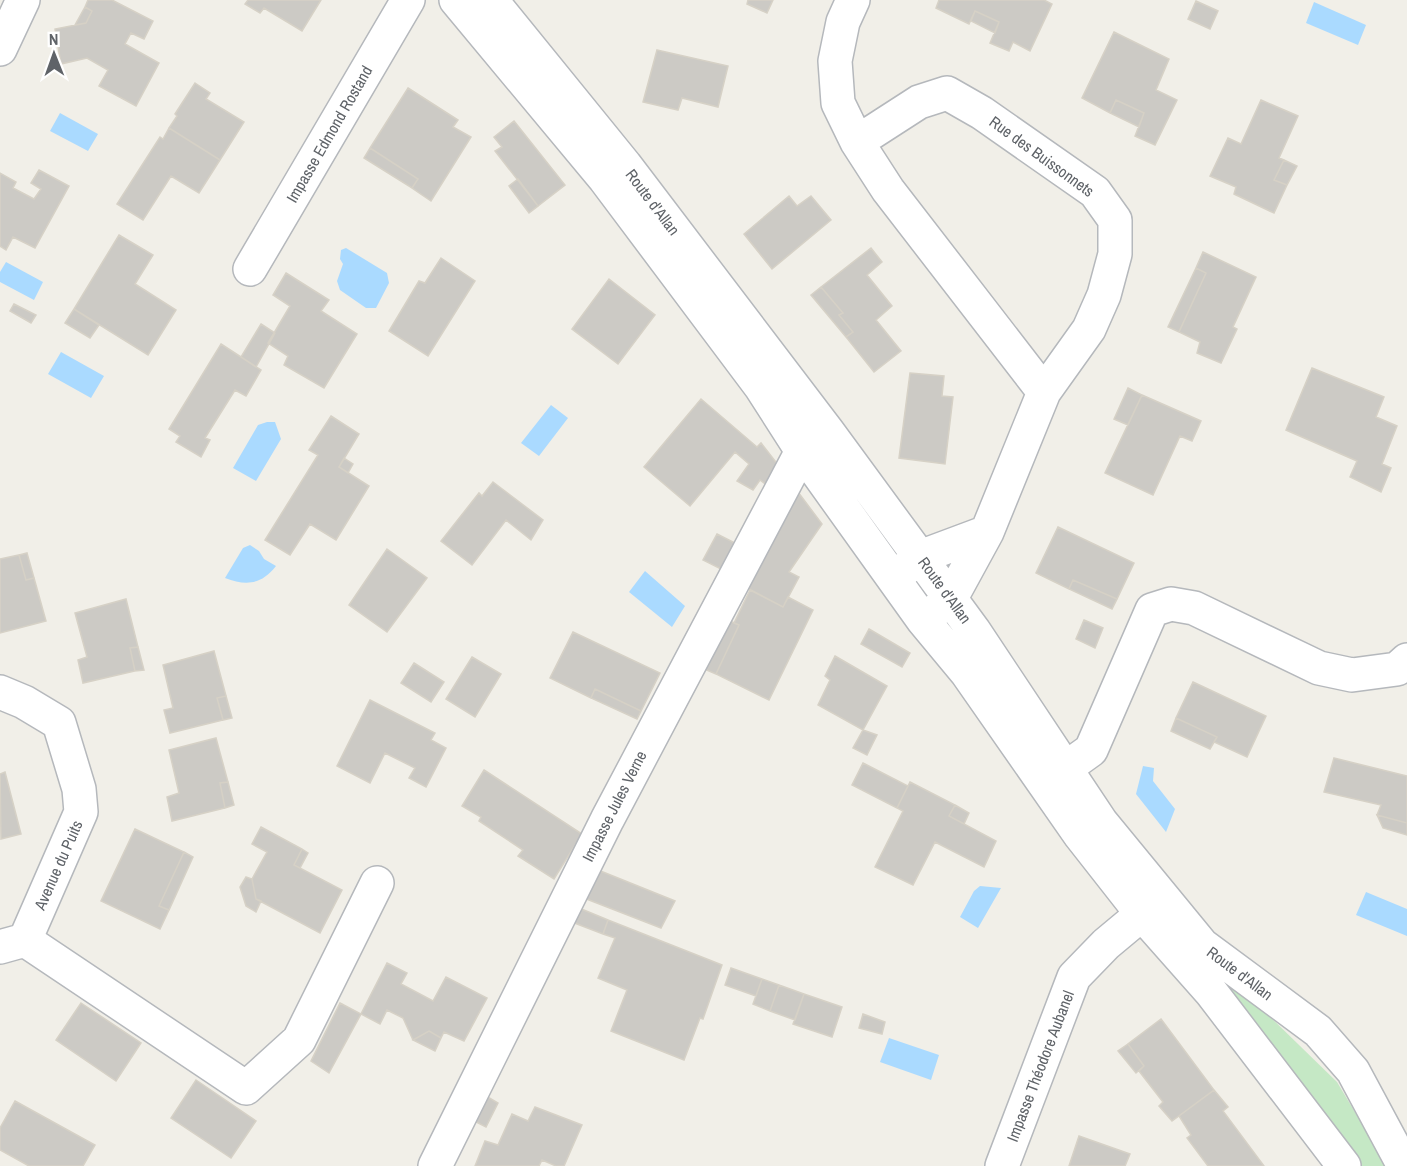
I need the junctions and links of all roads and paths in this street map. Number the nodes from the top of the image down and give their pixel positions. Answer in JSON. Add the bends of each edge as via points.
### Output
{"nodes":[{"id":1,"x":23,"y":0,"type":"edge"},
{"id":2,"x":408,"y":0,"type":"edge"},
{"id":3,"x":456,"y":0,"type":"edge"},
{"id":4,"x":491,"y":0,"type":"edge"},
{"id":5,"x":853,"y":0,"type":"edge"},
{"id":6,"x":0,"y":49,"type":"edge"},
{"id":7,"x":857,"y":142,"type":"junction"},
{"id":8,"x":615,"y":172,"type":"junction"},
{"id":9,"x":250,"y":269,"type":"dead end"},
{"id":10,"x":1044,"y":392,"type":"junction"},
{"id":11,"x":828,"y":432,"type":"junction"},
{"id":12,"x":802,"y":451,"type":"junction"},
{"id":13,"x":987,"y":532,"type":"junction"},
{"id":14,"x":920,"y":557,"type":"junction"},
{"id":15,"x":894,"y":578,"type":"junction"},
{"id":16,"x":951,"y":598,"type":"junction"},
{"id":17,"x":923,"y":620,"type":"junction"},
{"id":18,"x":1407,"y":660,"type":"edge"},
{"id":19,"x":0,"y":692,"type":"edge"},
{"id":20,"x":1054,"y":776,"type":"junction"},
{"id":21,"x":377,"y":883,"type":"dead end"},
{"id":22,"x":1153,"y":907,"type":"junction"},
{"id":23,"x":12,"y":944,"type":"edge"},
{"id":24,"x":435,"y":1166,"type":"edge"},
{"id":25,"x":1002,"y":1166,"type":"edge"},
{"id":26,"x":1344,"y":1166,"type":"edge"},
{"id":27,"x":1404,"y":1166,"type":"edge"}],
"edges":[{"from":1,"to":6,"type":"street"},
{"from":2,"to":9,"type":"street","name":"Impasse Edmond Rostand"},
{"from":3,"to":8,"type":"street","name":"Route d'Allan"},
{"from":4,"to":8,"type":"street","name":"Route d'Allan"},
{"from":5,"to":7,"type":"street","via":[[843,22],[836,61],[838,103]]},
{"from":7,"to":10,"type":"street","via":[[888,190]]},
{"from":7,"to":10,"type":"street","name":"Rue des Buissonnets","via":[[919,102],[947,93],[1095,192],[1115,220],[1115,254],[1104,295],[1089,329]]},
{"from":8,"to":11,"type":"street","name":"Route d'Allan"},
{"from":8,"to":12,"type":"street","name":"Route d'Allan"},
{"from":10,"to":13,"type":"street","name":"Rue des Buissonnets"},
{"from":11,"to":12,"type":"street"},
{"from":11,"to":14,"type":"street","name":"Route d'Allan"},
{"from":12,"to":15,"type":"street","name":"Route d'Allan"},
{"from":12,"to":24,"type":"street","name":"Impasse Jules Verne","via":[[606,820]]},
{"from":13,"to":14,"type":"street"},
{"from":13,"to":16,"type":"street","name":"Rue des Buissonnets"},
{"from":14,"to":15,"type":"street"},
{"from":14,"to":16,"type":"street","name":"Route d'Allan"},
{"from":15,"to":17,"type":"street","name":"Route d'Allan"},
{"from":16,"to":17,"type":"street"},
{"from":16,"to":20,"type":"street","name":"Route d'Allan","via":[[974,631]]},
{"from":17,"to":20,"type":"street","name":"Route d'Allan"},
{"from":18,"to":20,"type":"street","via":[[1397,669],[1352,675],[1319,668],[1194,608],[1171,604],[1161,607],[1152,610],[1091,750]]},
{"from":19,"to":23,"type":"street","name":"Avenue du Puits","via":[[59,723],[79,789],[81,812]]},
{"from":20,"to":22,"type":"street","name":"Route d'Allan","via":[[1080,835]]},
{"from":21,"to":23,"type":"street","via":[[299,1040],[246,1088]]},
{"from":22,"to":25,"type":"street","name":"Impasse Théodore Aubanel","via":[[1106,944],[1074,978]]},
{"from":22,"to":26,"type":"street","name":"Route d'Allan","via":[[1211,992]]},
{"from":22,"to":27,"type":"street","name":"Route d'Allan","via":[[1318,1031],[1353,1071]]}]}
